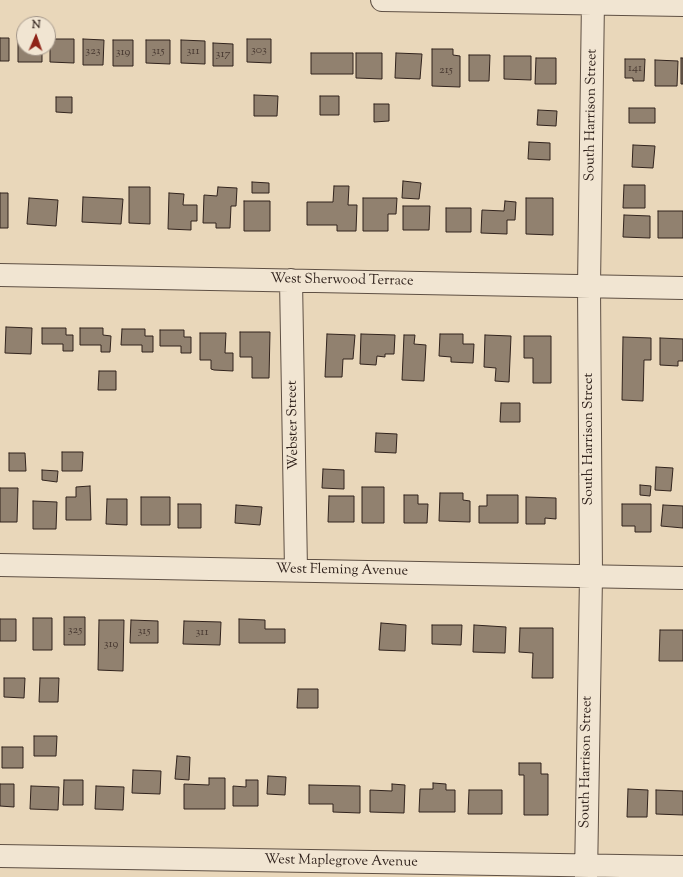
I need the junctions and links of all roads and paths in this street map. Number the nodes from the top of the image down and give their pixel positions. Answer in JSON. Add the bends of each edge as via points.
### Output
{"nodes":[{"id":1,"x":382,"y":0,"type":"edge"},
{"id":2,"x":593,"y":2,"type":"edge"},
{"id":3,"x":683,"y":5,"type":"edge"},
{"id":4,"x":0,"y":274,"type":"edge"},
{"id":5,"x":291,"y":280,"type":"junction"},
{"id":6,"x":590,"y":286,"type":"junction"},
{"id":7,"x":683,"y":288,"type":"edge"},
{"id":8,"x":0,"y":565,"type":"edge"},
{"id":9,"x":296,"y":570,"type":"junction"},
{"id":10,"x":590,"y":576,"type":"junction"},
{"id":11,"x":683,"y":578,"type":"edge"},
{"id":12,"x":0,"y":856,"type":"edge"},
{"id":13,"x":683,"y":866,"type":"edge"},
{"id":14,"x":586,"y":872,"type":"edge"},
{"id":15,"x":657,"y":872,"type":"edge"}],
"edges":[{"from":1,"to":2,"type":"street"},
{"from":2,"to":3,"type":"street"},
{"from":2,"to":6,"type":"street","name":"South Harrison Street"},
{"from":4,"to":5,"type":"street","name":"West Sherwood Terrace"},
{"from":5,"to":6,"type":"street","name":"West Sherwood Terrace"},
{"from":5,"to":9,"type":"street","name":"Webster Street"},
{"from":6,"to":7,"type":"street","name":"West Sherwood Terrace"},
{"from":6,"to":10,"type":"street","name":"South Harrison Street"},
{"from":8,"to":9,"type":"street","name":"West Fleming Avenue"},
{"from":9,"to":10,"type":"street","name":"West Fleming Avenue"},
{"from":10,"to":11,"type":"street","name":"West Fleming Avenue"},
{"from":10,"to":14,"type":"street","name":"South Harrison Street"},
{"from":12,"to":14,"type":"street","name":"West Maplegrove Avenue"},
{"from":13,"to":15,"type":"street","name":"West Maplegrove Avenue"},
{"from":14,"to":15,"type":"street","name":"West Maplegrove Avenue"}]}
